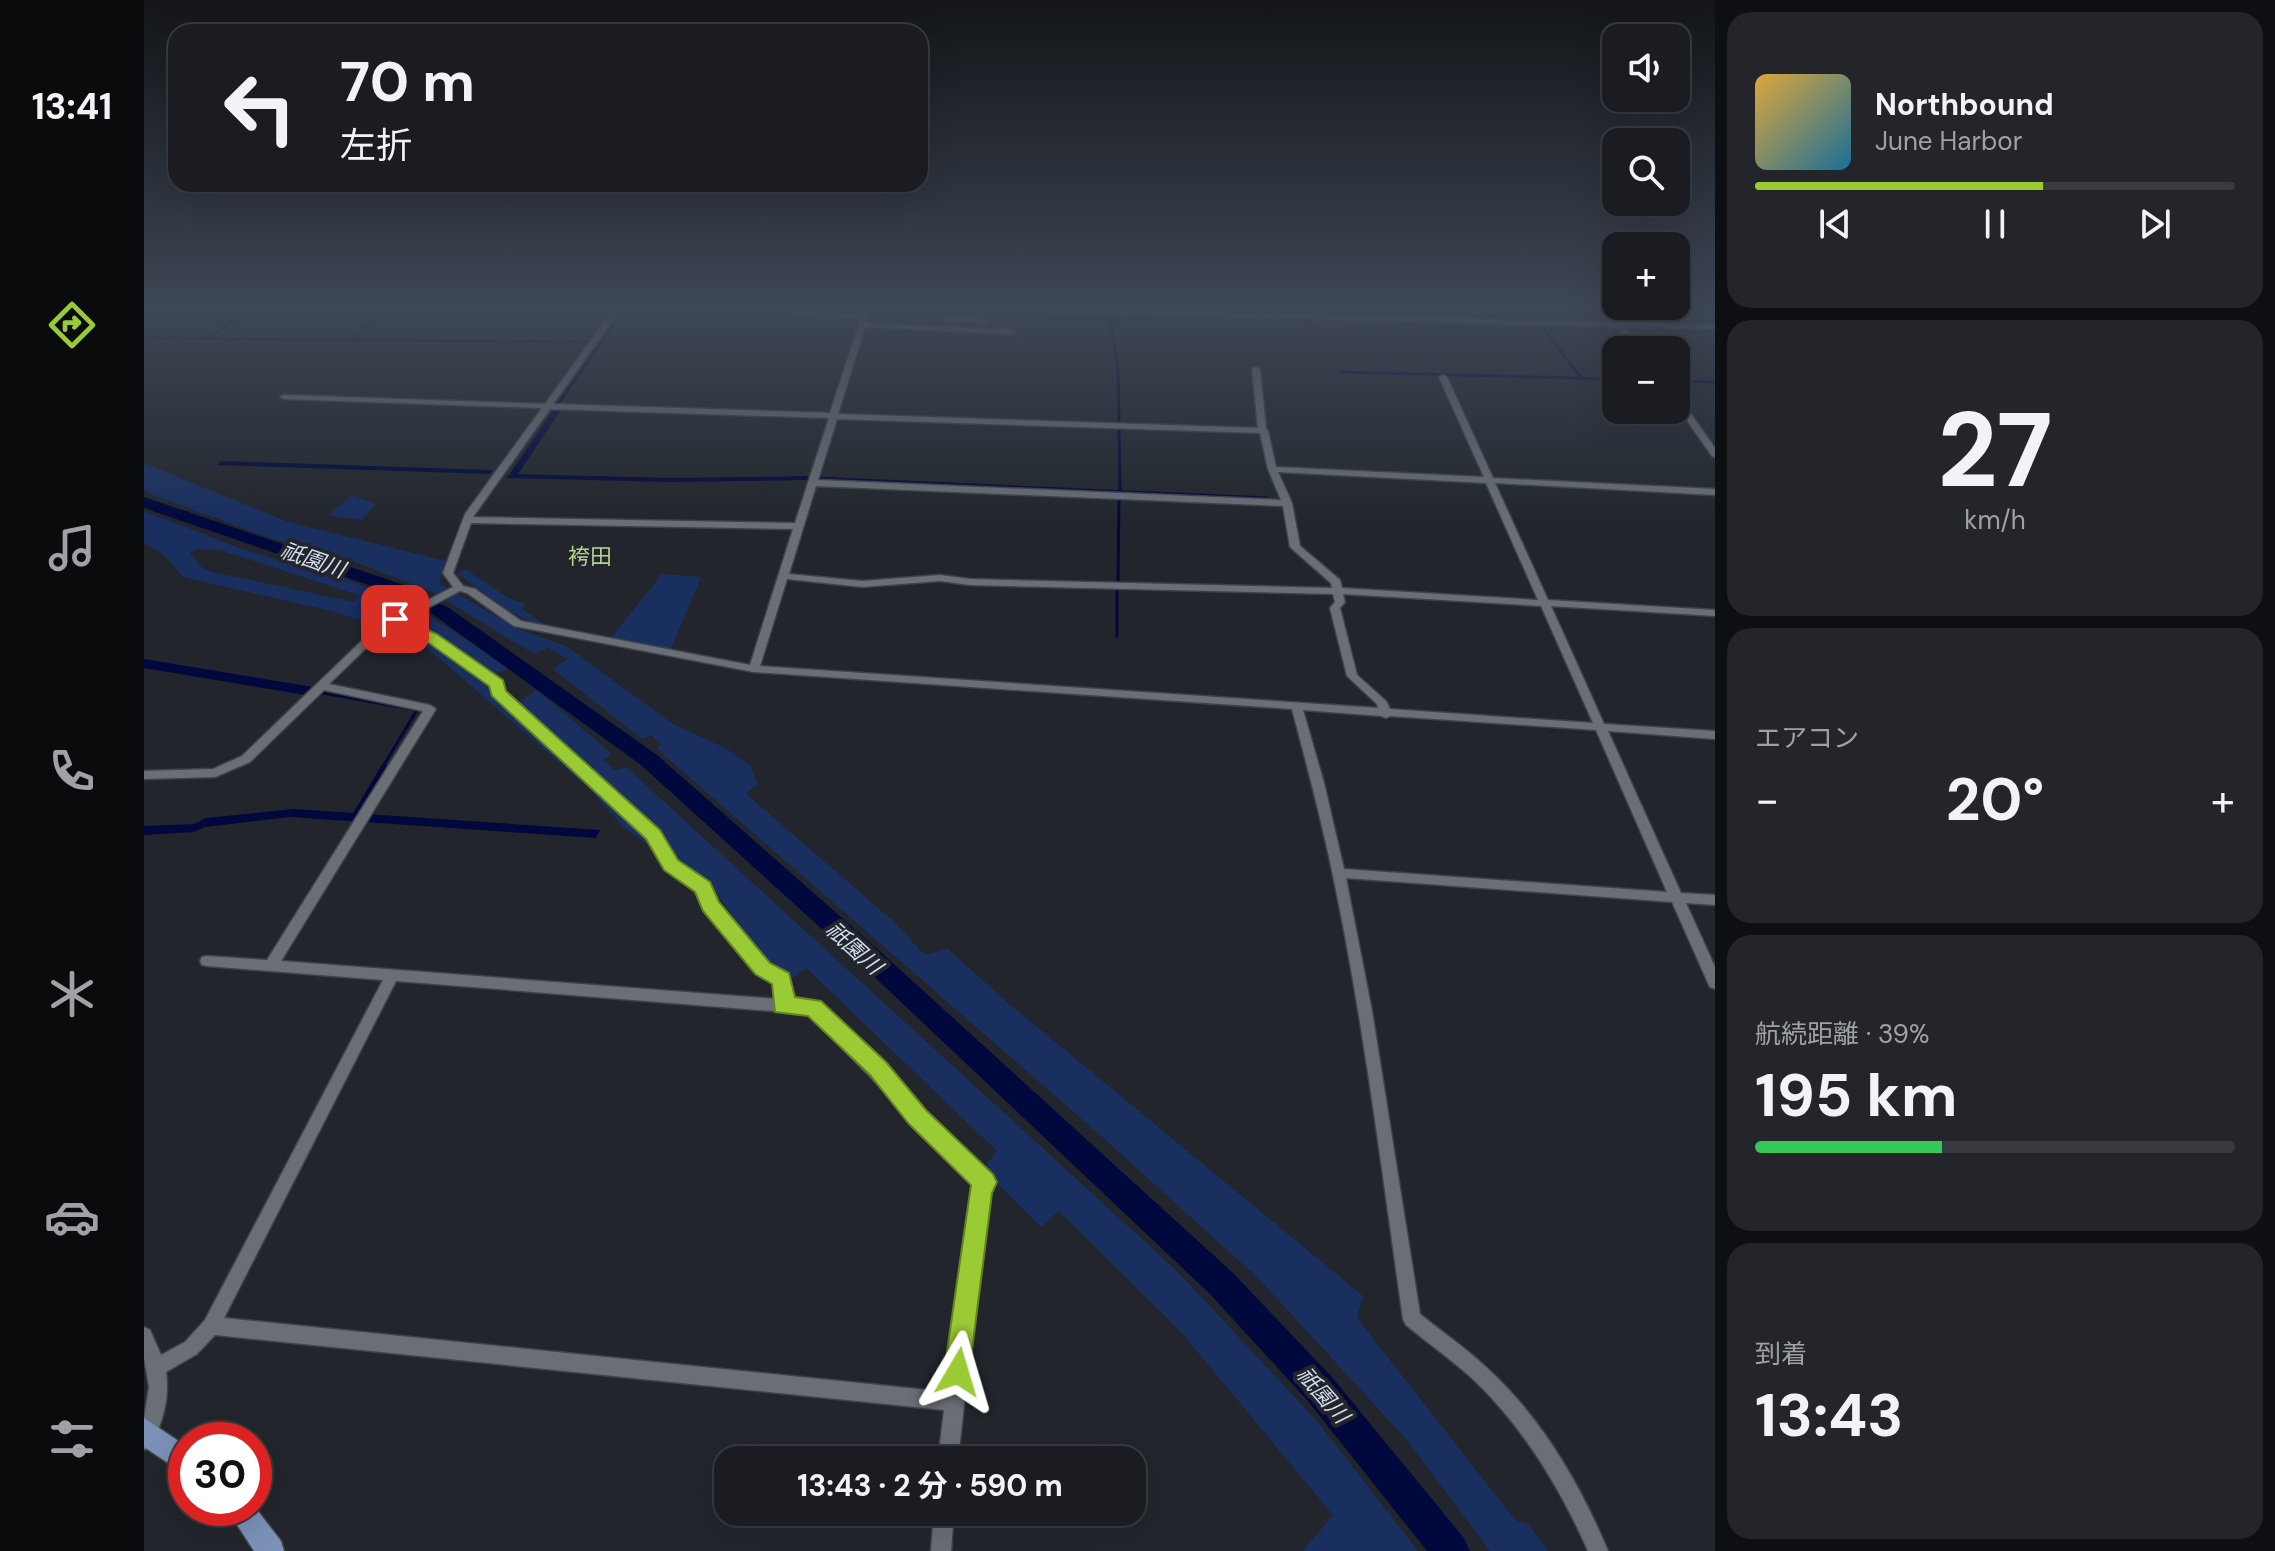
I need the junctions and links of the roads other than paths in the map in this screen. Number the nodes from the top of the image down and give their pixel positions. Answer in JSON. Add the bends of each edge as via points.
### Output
{"nodes":[{"id":1,"x":567,"y":378,"type":"edge"},
{"id":2,"x":847,"y":378,"type":"edge"},
{"id":3,"x":1257,"y":378,"type":"edge"},
{"id":4,"x":1444,"y":378,"type":"edge"},
{"id":5,"x":284,"y":397,"type":"dead end"},
{"id":6,"x":547,"y":406,"type":"junction"},
{"id":7,"x":836,"y":416,"type":"junction"},
{"id":8,"x":1690,"y":419,"type":"edge"},
{"id":9,"x":1262,"y":431,"type":"junction"},
{"id":10,"x":1715,"y":454,"type":"edge"},
{"id":11,"x":1272,"y":469,"type":"junction"},
{"id":12,"x":815,"y":480,"type":"junction"},
{"id":13,"x":1488,"y":481,"type":"junction"},
{"id":14,"x":1715,"y":492,"type":"edge"},
{"id":15,"x":1287,"y":503,"type":"junction"},
{"id":16,"x":468,"y":520,"type":"junction"},
{"id":17,"x":800,"y":526,"type":"junction"},
{"id":18,"x":784,"y":576,"type":"junction"},
{"id":19,"x":456,"y":589,"type":"junction"},
{"id":20,"x":1340,"y":591,"type":"junction"},
{"id":21,"x":1545,"y":603,"type":"junction"},
{"id":22,"x":1715,"y":613,"type":"edge"},
{"id":23,"x":395,"y":619,"type":"junction"},
{"id":24,"x":754,"y":669,"type":"junction"},
{"id":25,"x":321,"y":686,"type":"junction"},
{"id":26,"x":1297,"y":708,"type":"junction"},
{"id":27,"x":1386,"y":714,"type":"junction"},
{"id":28,"x":1603,"y":728,"type":"junction"},
{"id":29,"x":1715,"y":735,"type":"edge"},
{"id":30,"x":144,"y":775,"type":"edge"},
{"id":31,"x":1338,"y":873,"type":"junction"},
{"id":32,"x":1675,"y":897,"type":"junction"},
{"id":33,"x":1715,"y":900,"type":"edge"},
{"id":34,"x":207,"y":961,"type":"dead end"},
{"id":35,"x":270,"y":967,"type":"junction"},
{"id":36,"x":391,"y":978,"type":"junction"},
{"id":37,"x":1715,"y":983,"type":"edge"},
{"id":38,"x":783,"y":1005,"type":"junction"},
{"id":39,"x":211,"y":1326,"type":"junction"},
{"id":40,"x":144,"y":1336,"type":"edge"},
{"id":41,"x":159,"y":1366,"type":"junction"},
{"id":42,"x":954,"y":1402,"type":"junction"},
{"id":43,"x":145,"y":1435,"type":"edge"},
{"id":44,"x":949,"y":1446,"type":"edge"},
{"id":45,"x":168,"y":1450,"type":"edge"},
{"id":46,"x":252,"y":1526,"type":"edge"},
{"id":47,"x":943,"y":1526,"type":"edge"},
{"id":48,"x":271,"y":1551,"type":"edge"},
{"id":49,"x":941,"y":1551,"type":"edge"},
{"id":50,"x":1598,"y":1551,"type":"edge"}],
"edges":[{"from":1,"to":6,"type":"street"},
{"from":2,"to":7,"type":"street"},
{"from":3,"to":9,"type":"street"},
{"from":4,"to":13,"type":"street"},
{"from":5,"to":6,"type":"street"},
{"from":6,"to":7,"type":"street"},
{"from":6,"to":16,"type":"street"},
{"from":7,"to":9,"type":"street"},
{"from":7,"to":12,"type":"street"},
{"from":8,"to":10,"type":"street"},
{"from":9,"to":11,"type":"street"},
{"from":11,"to":13,"type":"street"},
{"from":11,"to":15,"type":"street"},
{"from":12,"to":15,"type":"street"},
{"from":12,"to":17,"type":"street"},
{"from":13,"to":14,"type":"street"},
{"from":13,"to":21,"type":"street"},
{"from":15,"to":20,"type":"street","via":[[1295,547],[1327,572]]},
{"from":16,"to":17,"type":"street"},
{"from":16,"to":19,"type":"street","via":[[448,573]]},
{"from":17,"to":18,"type":"street"},
{"from":18,"to":20,"type":"street","via":[[862,584],[940,578]]},
{"from":18,"to":24,"type":"street"},
{"from":19,"to":23,"type":"street"},
{"from":19,"to":24,"type":"street","via":[[471,591],[518,624]]},
{"from":20,"to":21,"type":"street"},
{"from":20,"to":27,"type":"street","via":[[1335,608],[1352,676],[1382,703]]},
{"from":21,"to":22,"type":"street"},
{"from":21,"to":28,"type":"street"},
{"from":23,"to":25,"type":"street"},
{"from":23,"to":38,"type":"street","via":[[497,684],[498,692],[653,834],[671,865],[703,887],[710,906],[762,968],[781,979]]},
{"from":24,"to":26,"type":"street"},
{"from":25,"to":30,"type":"street","via":[[234,766],[215,773]]},
{"from":25,"to":35,"type":"street","via":[[430,709]]},
{"from":26,"to":27,"type":"street"},
{"from":26,"to":31,"type":"street"},
{"from":27,"to":28,"type":"street"},
{"from":28,"to":29,"type":"street"},
{"from":28,"to":32,"type":"street"},
{"from":31,"to":32,"type":"street"},
{"from":31,"to":50,"type":"street","via":[[1412,1319],[1511,1406],[1580,1510]]},
{"from":32,"to":33,"type":"street"},
{"from":32,"to":37,"type":"street"},
{"from":34,"to":35,"type":"street"},
{"from":35,"to":36,"type":"street"},
{"from":36,"to":38,"type":"street"},
{"from":36,"to":39,"type":"street"},
{"from":38,"to":42,"type":"street","via":[[813,1008],[985,1182],[979,1193]]},
{"from":39,"to":41,"type":"street","via":[[191,1348]]},
{"from":39,"to":42,"type":"street"},
{"from":40,"to":41,"type":"street"},
{"from":41,"to":43,"type":"street","via":[[156,1409]]},
{"from":42,"to":44,"type":"street"},
{"from":43,"to":45,"type":"main road"},
{"from":46,"to":48,"type":"main road"},
{"from":47,"to":49,"type":"street"}]}
